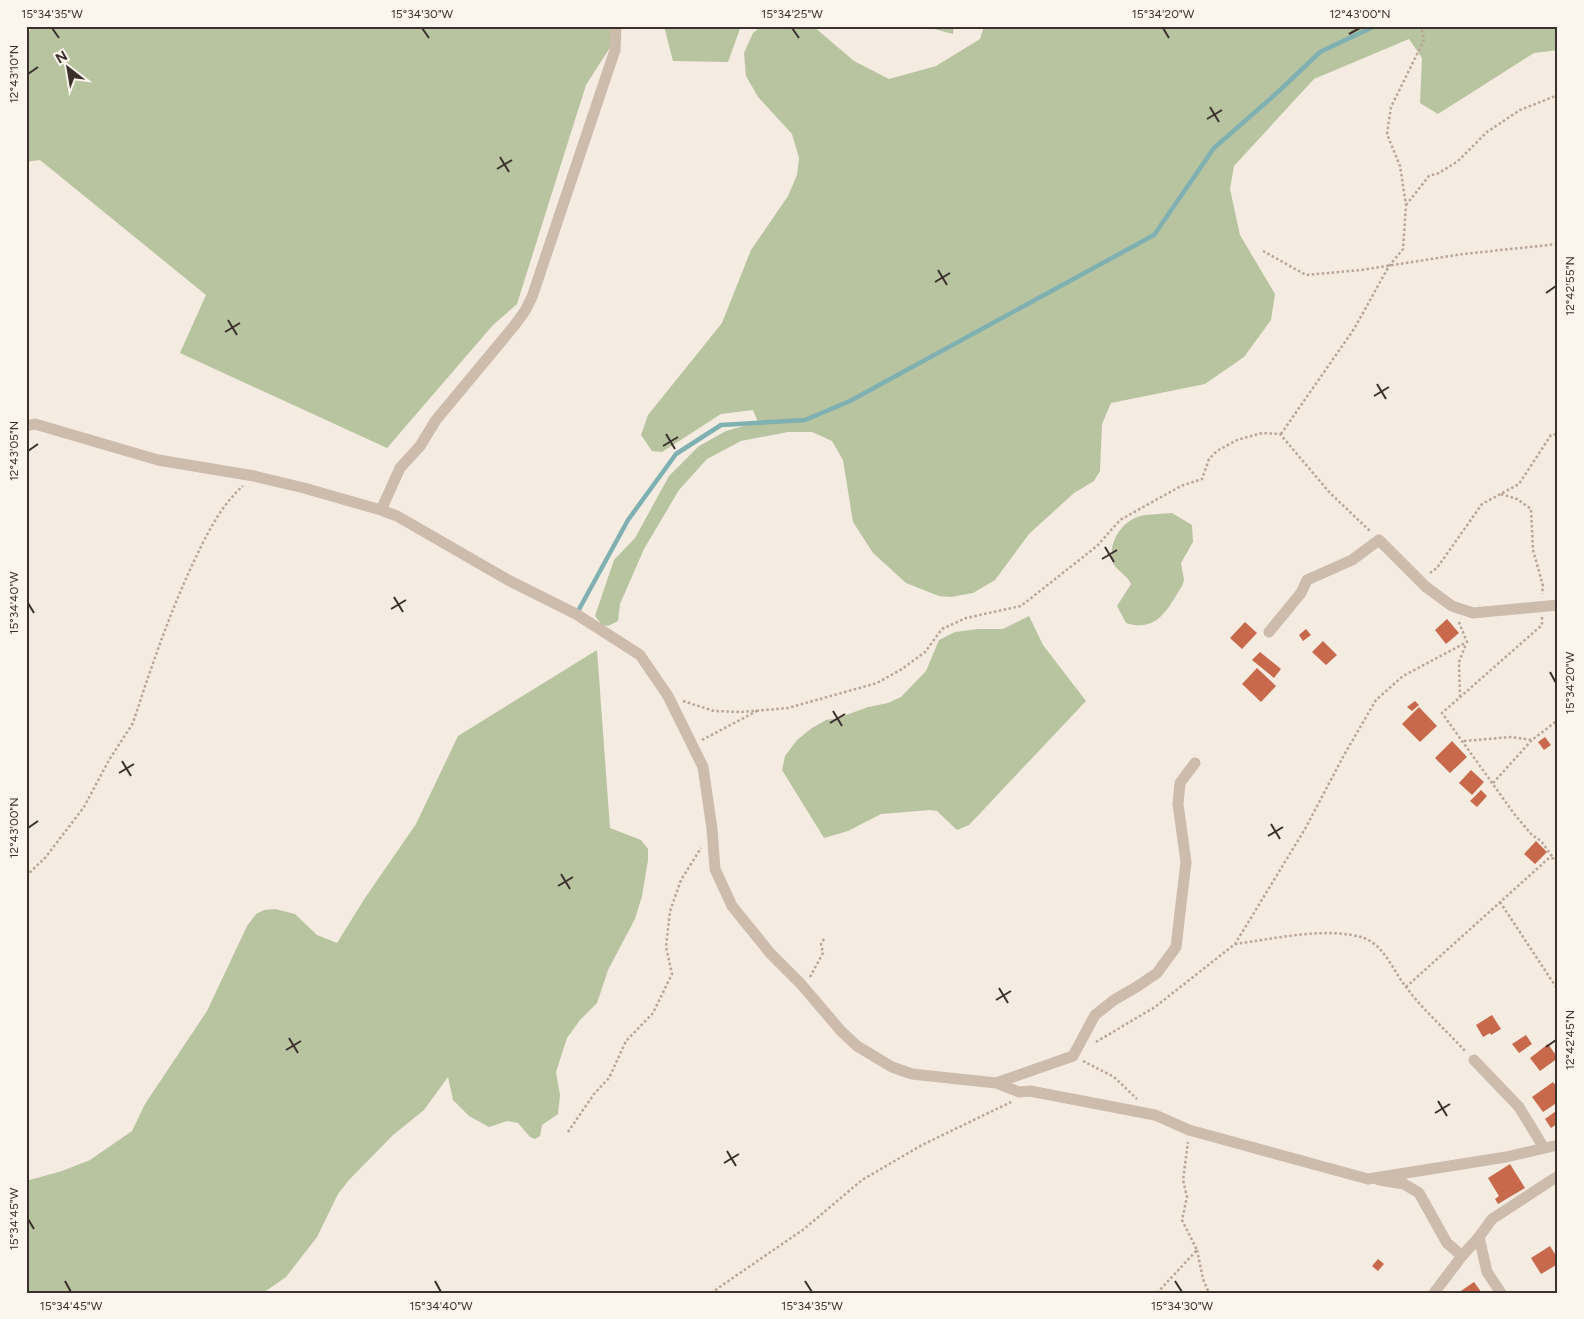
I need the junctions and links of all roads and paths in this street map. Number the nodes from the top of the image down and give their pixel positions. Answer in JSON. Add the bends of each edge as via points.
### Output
{"nodes":[{"id":1,"x":616,"y":26,"type":"edge"},
{"id":2,"x":1421,"y":26,"type":"edge"},
{"id":3,"x":1558,"y":95,"type":"edge"},
{"id":4,"x":1406,"y":205,"type":"junction"},
{"id":5,"x":1558,"y":244,"type":"edge"},
{"id":6,"x":1263,"y":251,"type":"dead end"},
{"id":7,"x":1389,"y":266,"type":"junction"},
{"id":8,"x":26,"y":414,"type":"edge"},
{"id":9,"x":31,"y":425,"type":"edge"},
{"id":10,"x":1280,"y":434,"type":"junction"},
{"id":11,"x":1558,"y":434,"type":"edge"},
{"id":12,"x":254,"y":476,"type":"junction"},
{"id":13,"x":1501,"y":494,"type":"junction"},
{"id":14,"x":381,"y":510,"type":"junction"},
{"id":15,"x":1379,"y":540,"type":"junction"},
{"id":16,"x":1426,"y":587,"type":"junction"},
{"id":17,"x":1558,"y":605,"type":"edge"},
{"id":18,"x":1452,"y":606,"type":"junction"},
{"id":19,"x":1541,"y":607,"type":"junction"},
{"id":20,"x":1269,"y":632,"type":"dead end"},
{"id":21,"x":1467,"y":642,"type":"junction"},
{"id":22,"x":668,"y":696,"type":"junction"},
{"id":23,"x":1460,"y":698,"type":"junction"},
{"id":24,"x":758,"y":711,"type":"junction"},
{"id":25,"x":1558,"y":720,"type":"edge"},
{"id":26,"x":1532,"y":740,"type":"junction"},
{"id":27,"x":1463,"y":742,"type":"junction"},
{"id":28,"x":691,"y":744,"type":"junction"},
{"id":29,"x":1196,"y":763,"type":"dead end"},
{"id":30,"x":1494,"y":783,"type":"junction"},
{"id":31,"x":712,"y":829,"type":"junction"},
{"id":32,"x":1556,"y":859,"type":"edge"},
{"id":33,"x":26,"y":876,"type":"edge"},
{"id":34,"x":1500,"y":902,"type":"junction"},
{"id":35,"x":824,"y":939,"type":"dead end"},
{"id":36,"x":1235,"y":944,"type":"junction"},
{"id":37,"x":800,"y":983,"type":"junction"},
{"id":38,"x":1406,"y":988,"type":"junction"},
{"id":39,"x":1558,"y":990,"type":"edge"},
{"id":40,"x":1073,"y":1056,"type":"junction"},
{"id":41,"x":1474,"y":1060,"type":"joint"},
{"id":42,"x":996,"y":1083,"type":"junction"},
{"id":43,"x":1020,"y":1092,"type":"junction"},
{"id":44,"x":1155,"y":1115,"type":"junction"},
{"id":45,"x":1189,"y":1130,"type":"junction"},
{"id":46,"x":568,"y":1132,"type":"dead end"},
{"id":47,"x":1558,"y":1145,"type":"edge"},
{"id":48,"x":1544,"y":1148,"type":"junction"},
{"id":49,"x":1558,"y":1176,"type":"edge"},
{"id":50,"x":1368,"y":1178,"type":"junction"},
{"id":51,"x":1479,"y":1237,"type":"junction"},
{"id":52,"x":1197,"y":1250,"type":"junction"},
{"id":53,"x":1462,"y":1256,"type":"junction"},
{"id":54,"x":711,"y":1293,"type":"edge"},
{"id":55,"x":1157,"y":1293,"type":"edge"},
{"id":56,"x":1209,"y":1293,"type":"edge"},
{"id":57,"x":1434,"y":1293,"type":"edge"},
{"id":58,"x":1502,"y":1293,"type":"edge"}],
"edges":[{"from":1,"to":14,"type":"street","via":[[615,50],[532,297],[514,326],[400,468]]},
{"from":2,"to":4,"type":"path","via":[[1424,40],[1391,107],[1387,134],[1400,166]]},
{"from":3,"to":4,"type":"path","via":[[1520,110],[1487,132],[1458,162],[1429,176]]},
{"from":4,"to":7,"type":"path","via":[[1403,249]]},
{"from":5,"to":7,"type":"path"},
{"from":6,"to":7,"type":"path","via":[[1306,275]]},
{"from":7,"to":10,"type":"path","via":[[1354,330]]},
{"from":8,"to":9,"type":"street"},
{"from":9,"to":12,"type":"street","via":[[158,460]]},
{"from":10,"to":15,"type":"path","via":[[1330,493]]},
{"from":10,"to":24,"type":"path","via":[[1262,433],[1237,440],[1217,452],[1209,459],[1202,479],[1181,486],[1120,520],[1097,546],[1021,606],[966,618],[942,629],[925,652],[877,682],[788,708]]},
{"from":11,"to":13,"type":"path","via":[[1552,435],[1519,484]]},
{"from":12,"to":14,"type":"street"},
{"from":12,"to":33,"type":"path","via":[[234,494],[201,546],[176,599],[129,732],[109,760],[84,807],[45,858]]},
{"from":13,"to":16,"type":"path","via":[[1482,504],[1437,568],[1430,572]]},
{"from":13,"to":19,"type":"path","via":[[1516,498],[1531,510],[1533,550],[1543,586]]},
{"from":14,"to":22,"type":"street","via":[[576,614],[640,656]]},
{"from":15,"to":16,"type":"street"},
{"from":15,"to":20,"type":"street","via":[[1352,560],[1307,580]]},
{"from":16,"to":18,"type":"street"},
{"from":17,"to":19,"type":"street"},
{"from":18,"to":19,"type":"street","via":[[1473,613]]},
{"from":18,"to":21,"type":"path"},
{"from":19,"to":23,"type":"path","via":[[1542,625]]},
{"from":21,"to":23,"type":"path","via":[[1459,662]]},
{"from":21,"to":36,"type":"path","via":[[1403,676],[1376,700],[1305,828]]},
{"from":22,"to":24,"type":"path","via":[[714,711]]},
{"from":22,"to":28,"type":"street"},
{"from":23,"to":27,"type":"path","via":[[1442,713]]},
{"from":24,"to":28,"type":"path"},
{"from":25,"to":26,"type":"path"},
{"from":26,"to":27,"type":"path","via":[[1511,737]]},
{"from":26,"to":30,"type":"path"},
{"from":27,"to":30,"type":"path"},
{"from":28,"to":31,"type":"street","via":[[703,767]]},
{"from":29,"to":40,"type":"street","via":[[1180,783],[1178,804],[1186,862],[1176,947],[1157,973],[1095,1015]]},
{"from":30,"to":32,"type":"path","via":[[1515,815]]},
{"from":31,"to":37,"type":"street","via":[[715,869],[732,906],[770,953]]},
{"from":31,"to":46,"type":"path","via":[[681,880],[670,911],[666,946],[672,974],[653,1013],[626,1041],[609,1078]]},
{"from":32,"to":34,"type":"path","via":[[1549,858]]},
{"from":34,"to":38,"type":"path"},
{"from":34,"to":39,"type":"path"},
{"from":35,"to":37,"type":"path","via":[[821,944],[823,953],[810,977]]},
{"from":36,"to":38,"type":"path","via":[[1340,933],[1366,939],[1383,953]]},
{"from":36,"to":40,"type":"path","via":[[1155,1007]]},
{"from":37,"to":42,"type":"street","via":[[857,1046],[892,1067],[912,1074]]},
{"from":38,"to":41,"type":"path"},
{"from":40,"to":42,"type":"street"},
{"from":40,"to":44,"type":"path","via":[[1114,1077]]},
{"from":41,"to":48,"type":"street","via":[[1519,1107]]},
{"from":42,"to":43,"type":"street"},
{"from":43,"to":44,"type":"street","via":[[1030,1091]]},
{"from":43,"to":54,"type":"path","via":[[1014,1100],[922,1145],[862,1180],[804,1229]]},
{"from":44,"to":45,"type":"street"},
{"from":45,"to":50,"type":"street"},
{"from":45,"to":52,"type":"path","via":[[1184,1180],[1187,1197],[1182,1220]]},
{"from":47,"to":48,"type":"street"},
{"from":48,"to":50,"type":"street"},
{"from":49,"to":51,"type":"street","via":[[1492,1219]]},
{"from":50,"to":53,"type":"street","via":[[1404,1184],[1419,1193],[1447,1243]]},
{"from":51,"to":53,"type":"street"},
{"from":51,"to":58,"type":"street","via":[[1487,1272]]},
{"from":52,"to":55,"type":"path"},
{"from":52,"to":56,"type":"path"},
{"from":53,"to":57,"type":"street"}]}
